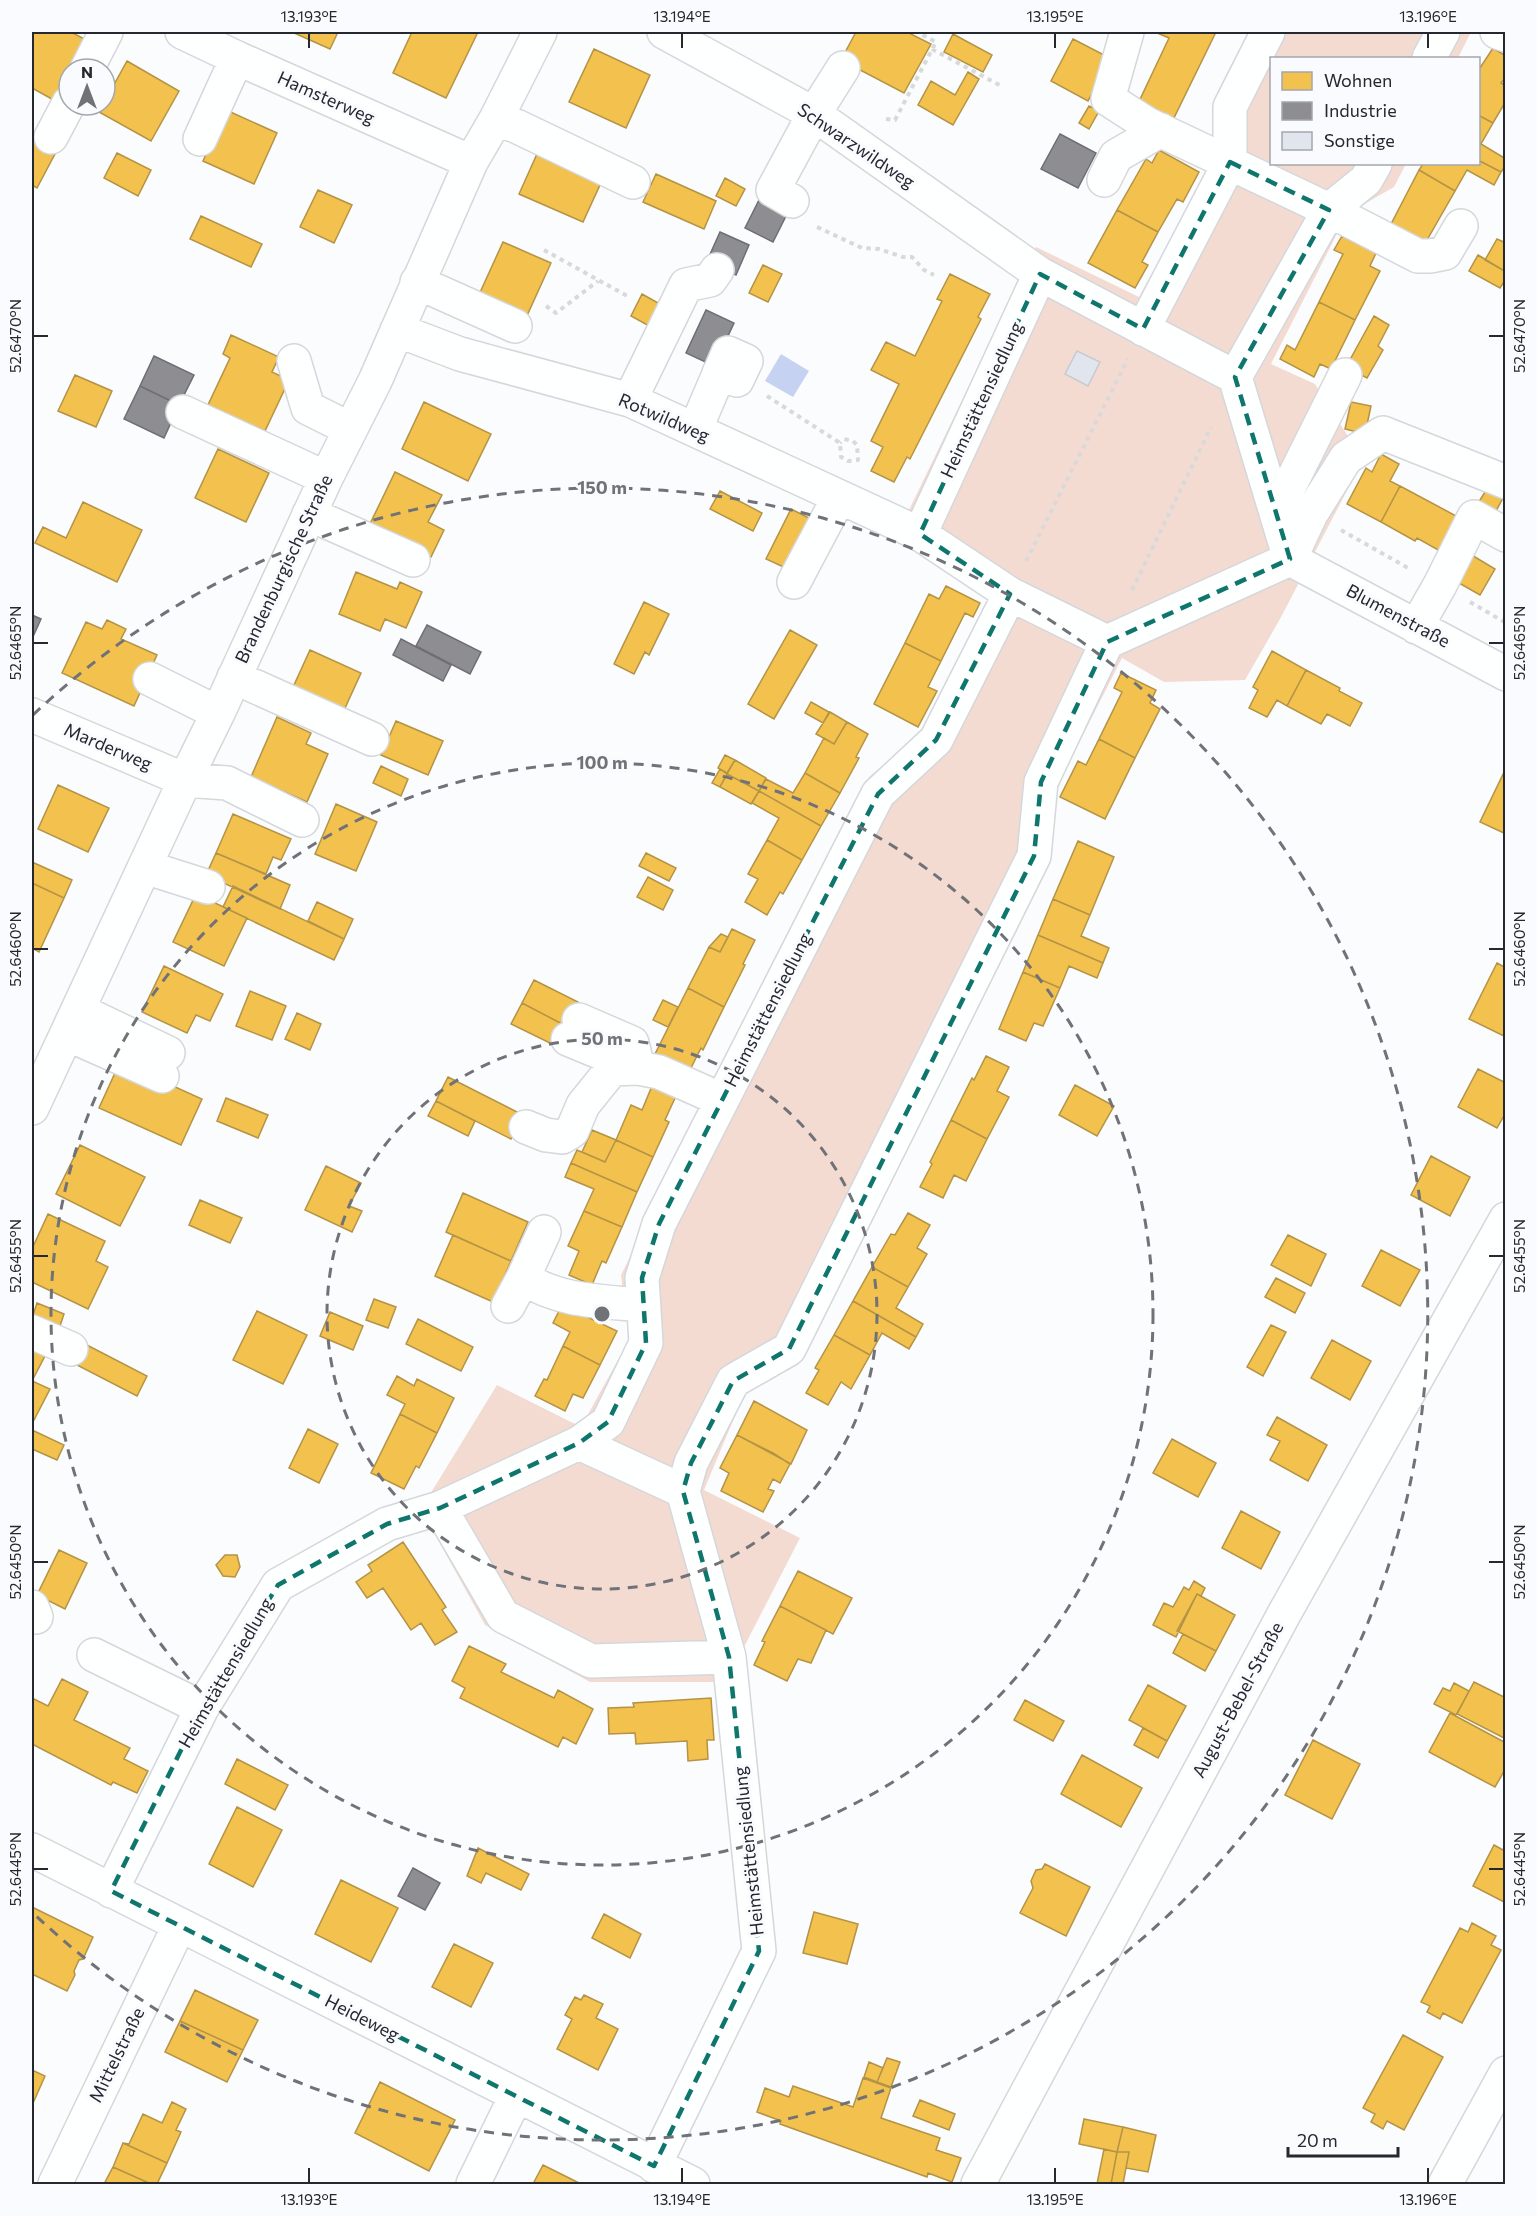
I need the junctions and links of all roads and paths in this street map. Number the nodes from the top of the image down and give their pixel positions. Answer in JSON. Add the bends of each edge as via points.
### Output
{"nodes":[{"id":1,"x":106,"y":32,"type":"edge"},
{"id":2,"x":182,"y":32,"type":"edge"},
{"id":3,"x":540,"y":32,"type":"edge"},
{"id":4,"x":664,"y":32,"type":"edge"},
{"id":5,"x":917,"y":32,"type":"edge"},
{"id":6,"x":1127,"y":32,"type":"edge"},
{"id":7,"x":1268,"y":32,"type":"edge"},
{"id":8,"x":1443,"y":32,"type":"edge"},
{"id":9,"x":1497,"y":32,"type":"edge"},
{"id":10,"x":1506,"y":35,"type":"edge"},
{"id":11,"x":933,"y":49,"type":"junction"},
{"id":12,"x":93,"y":57,"type":"edge"},
{"id":13,"x":1430,"y":57,"type":"edge"},
{"id":14,"x":237,"y":58,"type":"junction"},
{"id":15,"x":843,"y":68,"type":"dead end"},
{"id":16,"x":1003,"y":87,"type":"dead end"},
{"id":17,"x":814,"y":114,"type":"junction"},
{"id":18,"x":62,"y":117,"type":"edge"},
{"id":19,"x":496,"y":119,"type":"junction"},
{"id":20,"x":877,"y":119,"type":"dead end"},
{"id":21,"x":1161,"y":130,"type":"junction"},
{"id":22,"x":51,"y":137,"type":"dead end"},
{"id":23,"x":200,"y":139,"type":"dead end"},
{"id":24,"x":471,"y":162,"type":"junction"},
{"id":25,"x":1230,"y":162,"type":"junction"},
{"id":26,"x":1374,"y":165,"type":"edge"},
{"id":27,"x":1104,"y":180,"type":"dead end"},
{"id":28,"x":633,"y":182,"type":"dead end"},
{"id":29,"x":773,"y":190,"type":"joint"},
{"id":30,"x":1329,"y":210,"type":"junction"},
{"id":31,"x":1461,"y":226,"type":"dead end"},
{"id":32,"x":544,"y":250,"type":"dead end"},
{"id":33,"x":717,"y":270,"type":"dead end"},
{"id":34,"x":1040,"y":274,"type":"junction"},
{"id":35,"x":934,"y":275,"type":"dead end"},
{"id":36,"x":598,"y":281,"type":"junction"},
{"id":37,"x":417,"y":282,"type":"junction"},
{"id":38,"x":629,"y":297,"type":"dead end"},
{"id":39,"x":514,"y":326,"type":"joint"},
{"id":40,"x":1143,"y":329,"type":"junction"},
{"id":41,"x":397,"y":330,"type":"junction"},
{"id":42,"x":294,"y":361,"type":"dead end"},
{"id":43,"x":1345,"y":375,"type":"dead end"},
{"id":44,"x":728,"y":377,"type":"joint"},
{"id":45,"x":1235,"y":377,"type":"junction"},
{"id":46,"x":630,"y":400,"type":"junction"},
{"id":47,"x":183,"y":412,"type":"dead end"},
{"id":48,"x":350,"y":429,"type":"junction"},
{"id":49,"x":695,"y":430,"type":"junction"},
{"id":50,"x":840,"y":443,"type":"junction"},
{"id":51,"x":326,"y":478,"type":"junction"},
{"id":52,"x":1506,"y":482,"type":"edge"},
{"id":53,"x":838,"y":497,"type":"junction"},
{"id":54,"x":1276,"y":513,"type":"junction"},
{"id":55,"x":309,"y":514,"type":"junction"},
{"id":56,"x":1311,"y":514,"type":"junction"},
{"id":57,"x":920,"y":534,"type":"junction"},
{"id":58,"x":1506,"y":535,"type":"edge"},
{"id":59,"x":1290,"y":559,"type":"junction"},
{"id":60,"x":413,"y":560,"type":"dead end"},
{"id":61,"x":794,"y":582,"type":"dead end"},
{"id":62,"x":1440,"y":585,"type":"junction"},
{"id":63,"x":1010,"y":594,"type":"junction"},
{"id":64,"x":1506,"y":623,"type":"edge"},
{"id":65,"x":1416,"y":627,"type":"junction"},
{"id":66,"x":1107,"y":642,"type":"junction"},
{"id":67,"x":1506,"y":674,"type":"edge"},
{"id":68,"x":234,"y":677,"type":"junction"},
{"id":69,"x":150,"y":679,"type":"dead end"},
{"id":70,"x":218,"y":713,"type":"junction"},
{"id":71,"x":32,"y":715,"type":"edge"},
{"id":72,"x":372,"y":739,"type":"dead end"},
{"id":73,"x":185,"y":780,"type":"junction"},
{"id":74,"x":302,"y":820,"type":"dead end"},
{"id":75,"x":145,"y":867,"type":"junction"},
{"id":76,"x":208,"y":886,"type":"dead end"},
{"id":77,"x":72,"y":1022,"type":"junction"},
{"id":78,"x":574,"y":1029,"type":"dead end"},
{"id":79,"x":165,"y":1064,"type":"dead end"},
{"id":80,"x":638,"y":1068,"type":"junction"},
{"id":81,"x":722,"y":1100,"type":"junction"},
{"id":82,"x":32,"y":1108,"type":"edge"},
{"id":83,"x":526,"y":1127,"type":"dead end"},
{"id":84,"x":1506,"y":1219,"type":"edge"},
{"id":85,"x":544,"y":1232,"type":"dead end"},
{"id":86,"x":643,"y":1305,"type":"junction"},
{"id":87,"x":32,"y":1332,"type":"edge"},
{"id":88,"x":71,"y":1349,"type":"dead end"},
{"id":89,"x":579,"y":1443,"type":"junction"},
{"id":90,"x":683,"y":1491,"type":"junction"},
{"id":91,"x":440,"y":1508,"type":"junction"},
{"id":92,"x":94,"y":1655,"type":"dead end"},
{"id":93,"x":729,"y":1656,"type":"junction"},
{"id":94,"x":202,"y":1708,"type":"junction"},
{"id":95,"x":32,"y":1850,"type":"edge"},
{"id":96,"x":111,"y":1891,"type":"junction"},
{"id":97,"x":178,"y":1926,"type":"junction"},
{"id":98,"x":1506,"y":2073,"type":"edge"},
{"id":99,"x":516,"y":2096,"type":"junction"},
{"id":100,"x":654,"y":2166,"type":"junction"},
{"id":101,"x":55,"y":2184,"type":"edge"},
{"id":102,"x":473,"y":2184,"type":"edge"},
{"id":103,"x":693,"y":2184,"type":"edge"},
{"id":104,"x":978,"y":2184,"type":"edge"},
{"id":105,"x":1444,"y":2184,"type":"edge"}],
"edges":[{"from":1,"to":12,"type":"street"},
{"from":2,"to":14,"type":"street","name":"Hamsterweg"},
{"from":3,"to":19,"type":"street","name":"Brandenburgische Straße"},
{"from":4,"to":17,"type":"street","name":"Schwarzwildweg"},
{"from":5,"to":11,"type":"path","via":[[936,42]]},
{"from":6,"to":21,"type":"street","via":[[1108,99]]},
{"from":7,"to":25,"type":"street","via":[[1230,107]]},
{"from":8,"to":13,"type":"street"},
{"from":9,"to":10,"type":"street"},
{"from":11,"to":16,"type":"path"},
{"from":11,"to":20,"type":"path","via":[[895,120]]},
{"from":14,"to":23,"type":"street"},
{"from":14,"to":24,"type":"street","name":"Hamsterweg"},
{"from":15,"to":17,"type":"street"},
{"from":17,"to":29,"type":"street"},
{"from":17,"to":34,"type":"street","name":"Schwarzwildweg"},
{"from":18,"to":22,"type":"street"},
{"from":19,"to":24,"type":"street","name":"Brandenburgische Straße"},
{"from":19,"to":28,"type":"street"},
{"from":21,"to":25,"type":"street"},
{"from":21,"to":27,"type":"street","via":[[1116,156]]},
{"from":24,"to":37,"type":"street","name":"Brandenburgische Straße"},
{"from":25,"to":30,"type":"street"},
{"from":25,"to":40,"type":"street"},
{"from":26,"to":30,"type":"street","via":[[1366,180]]},
{"from":29,"to":35,"type":"path","via":[[796,217],[862,248],[912,257]]},
{"from":30,"to":31,"type":"street","via":[[1418,256],[1445,253]]},
{"from":30,"to":45,"type":"street"},
{"from":32,"to":36,"type":"path"},
{"from":33,"to":46,"type":"street","via":[[710,280],[686,285]]},
{"from":34,"to":40,"type":"street"},
{"from":34,"to":57,"type":"street","name":"Heimstättensiedlung"},
{"from":36,"to":38,"type":"path"},
{"from":36,"to":39,"type":"path","via":[[556,313],[542,304],[531,333]]},
{"from":37,"to":39,"type":"street"},
{"from":37,"to":41,"type":"street","name":"Brandenburgische Straße"},
{"from":40,"to":45,"type":"street"},
{"from":40,"to":63,"type":"path"},
{"from":41,"to":46,"type":"street","name":"Rotwildweg","via":[[460,354]]},
{"from":41,"to":48,"type":"street","name":"Brandenburgische Straße"},
{"from":42,"to":48,"type":"street","via":[[308,408]]},
{"from":43,"to":54,"type":"street"},
{"from":44,"to":49,"type":"street"},
{"from":44,"to":50,"type":"path","via":[[785,406]]},
{"from":45,"to":54,"type":"street"},
{"from":45,"to":66,"type":"path"},
{"from":46,"to":49,"type":"street","name":"Rotwildweg"},
{"from":47,"to":51,"type":"street"},
{"from":48,"to":51,"type":"street","name":"Brandenburgische Straße"},
{"from":49,"to":53,"type":"street","name":"Rotwildweg"},
{"from":50,"to":50,"type":"path","via":[[841,457],[858,460],[853,441],[844,439]]},
{"from":51,"to":55,"type":"street","name":"Brandenburgische Straße"},
{"from":52,"to":56,"type":"street","via":[[1383,433],[1346,458]]},
{"from":53,"to":57,"type":"street","name":"Rotwildweg"},
{"from":53,"to":61,"type":"street"},
{"from":54,"to":59,"type":"street"},
{"from":55,"to":60,"type":"street"},
{"from":55,"to":68,"type":"street","name":"Brandenburgische Straße"},
{"from":56,"to":59,"type":"street"},
{"from":56,"to":62,"type":"path"},
{"from":57,"to":63,"type":"street"},
{"from":58,"to":62,"type":"street","via":[[1474,517]]},
{"from":59,"to":65,"type":"street","name":"Blumenstraße"},
{"from":59,"to":66,"type":"street"},
{"from":62,"to":64,"type":"path"},
{"from":62,"to":65,"type":"street"},
{"from":63,"to":66,"type":"street"},
{"from":63,"to":81,"type":"street","name":"Heimstättensiedlung","via":[[936,740],[878,794]]},
{"from":65,"to":67,"type":"street","name":"Blumenstraße"},
{"from":66,"to":90,"type":"street","via":[[1041,782],[1034,856],[789,1349],[733,1381],[691,1463]]},
{"from":68,"to":70,"type":"street","name":"Brandenburgische Straße"},
{"from":68,"to":72,"type":"street"},
{"from":69,"to":70,"type":"street"},
{"from":70,"to":73,"type":"street","name":"Brandenburgische Straße"},
{"from":71,"to":73,"type":"street","name":"Marderweg"},
{"from":73,"to":74,"type":"street","name":"Marderweg","via":[[227,783]]},
{"from":73,"to":75,"type":"street","name":"Brandenburgische Straße"},
{"from":75,"to":76,"type":"street"},
{"from":75,"to":77,"type":"street","name":"Brandenburgische Straße"},
{"from":77,"to":79,"type":"street"},
{"from":77,"to":82,"type":"street","name":"Brandenburgische Straße"},
{"from":78,"to":80,"type":"street","via":[[632,1044]]},
{"from":80,"to":81,"type":"street","via":[[659,1072]]},
{"from":80,"to":83,"type":"street","via":[[612,1069],[583,1105],[572,1131],[562,1137],[546,1136]]},
{"from":81,"to":86,"type":"street","name":"Heimstättensiedlung","via":[[659,1224],[642,1278]]},
{"from":84,"to":104,"type":"street","name":"August-Bebel-Straße","via":[[1284,1614]]},
{"from":85,"to":86,"type":"street","via":[[515,1292],[541,1290],[575,1299]]},
{"from":86,"to":89,"type":"street","name":"Heimstättensiedlung","via":[[646,1343],[608,1422]]},
{"from":87,"to":88,"type":"street"},
{"from":89,"to":90,"type":"street"},
{"from":89,"to":91,"type":"street","name":"Heimstättensiedlung"},
{"from":90,"to":93,"type":"street","name":"Heimstättensiedlung"},
{"from":91,"to":93,"type":"street","via":[[503,1616],[591,1661]]},
{"from":91,"to":94,"type":"street","name":"Heimstättensiedlung","via":[[387,1524],[278,1585]]},
{"from":92,"to":94,"type":"street"},
{"from":93,"to":100,"type":"street","name":"Heimstättensiedlung","via":[[759,1951]]},
{"from":94,"to":96,"type":"street","name":"Heimstättensiedlung"},
{"from":95,"to":96,"type":"street","name":"Heideweg"},
{"from":96,"to":97,"type":"street","name":"Heideweg"},
{"from":97,"to":99,"type":"street","name":"Heideweg"},
{"from":97,"to":101,"type":"street","name":"Mittelstraße"},
{"from":98,"to":105,"type":"street"},
{"from":99,"to":100,"type":"street","name":"Heideweg"},
{"from":99,"to":102,"type":"street"},
{"from":100,"to":103,"type":"street","name":"Heideweg"}]}
